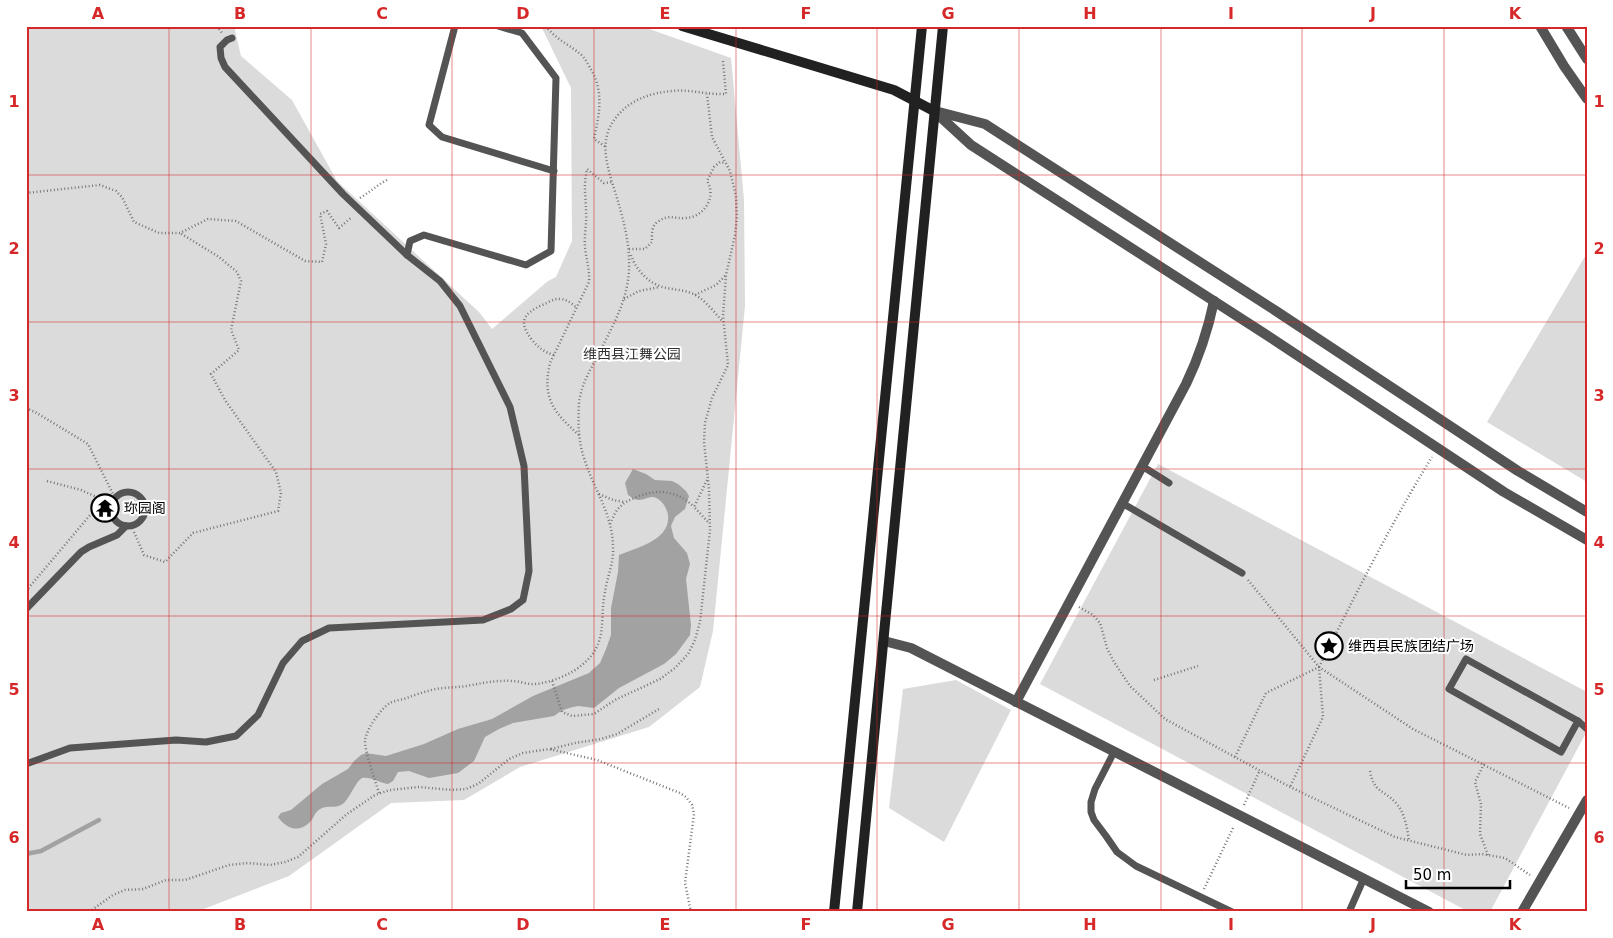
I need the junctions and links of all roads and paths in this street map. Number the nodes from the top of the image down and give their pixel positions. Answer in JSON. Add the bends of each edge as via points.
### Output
{"nodes":[{"id":1,"x":455,"y":26,"type":"edge"},
{"id":2,"x":498,"y":26,"type":"edge"},
{"id":3,"x":546,"y":26,"type":"edge"},
{"id":4,"x":682,"y":26,"type":"edge"},
{"id":5,"x":922,"y":26,"type":"edge"},
{"id":6,"x":943,"y":26,"type":"edge"},
{"id":7,"x":1540,"y":26,"type":"edge"},
{"id":8,"x":1566,"y":26,"type":"edge"},
{"id":9,"x":232,"y":38,"type":"dead end"},
{"id":10,"x":1587,"y":58,"type":"edge"},
{"id":11,"x":723,"y":60,"type":"dead end"},
{"id":12,"x":707,"y":94,"type":"junction"},
{"id":13,"x":1587,"y":98,"type":"edge"},
{"id":14,"x":914,"y":100,"type":"junction"},
{"id":15,"x":934,"y":111,"type":"junction"},
{"id":16,"x":606,"y":147,"type":"junction"},
{"id":17,"x":726,"y":163,"type":"junction"},
{"id":18,"x":554,"y":171,"type":"junction"},
{"id":19,"x":386,"y":180,"type":"dead end"},
{"id":20,"x":612,"y":182,"type":"junction"},
{"id":21,"x":26,"y":193,"type":"edge"},
{"id":22,"x":352,"y":202,"type":"junction"},
{"id":23,"x":361,"y":210,"type":"junction"},
{"id":24,"x":180,"y":234,"type":"junction"},
{"id":25,"x":629,"y":249,"type":"junction"},
{"id":26,"x":630,"y":254,"type":"junction"},
{"id":27,"x":407,"y":255,"type":"junction"},
{"id":28,"x":726,"y":275,"type":"junction"},
{"id":29,"x":660,"y":287,"type":"junction"},
{"id":30,"x":695,"y":295,"type":"junction"},
{"id":31,"x":624,"y":299,"type":"junction"},
{"id":32,"x":1214,"y":301,"type":"junction"},
{"id":33,"x":577,"y":308,"type":"junction"},
{"id":34,"x":724,"y":324,"type":"junction"},
{"id":35,"x":554,"y":355,"type":"junction"},
{"id":36,"x":26,"y":408,"type":"edge"},
{"id":37,"x":579,"y":435,"type":"junction"},
{"id":38,"x":1438,"y":447,"type":"junction"},
{"id":39,"x":1142,"y":466,"type":"junction"},
{"id":40,"x":708,"y":479,"type":"junction"},
{"id":41,"x":47,"y":481,"type":"dead end"},
{"id":42,"x":1169,"y":483,"type":"dead end"},
{"id":43,"x":599,"y":494,"type":"junction"},
{"id":44,"x":626,"y":502,"type":"junction"},
{"id":45,"x":1122,"y":503,"type":"junction"},
{"id":46,"x":113,"y":504,"type":"junction"},
{"id":47,"x":694,"y":508,"type":"junction"},
{"id":48,"x":1587,"y":512,"type":"edge"},
{"id":49,"x":710,"y":524,"type":"junction"},
{"id":50,"x":128,"y":526,"type":"junction"},
{"id":51,"x":610,"y":526,"type":"junction"},
{"id":52,"x":1587,"y":540,"type":"edge"},
{"id":53,"x":1242,"y":573,"type":"joint"},
{"id":54,"x":26,"y":591,"type":"edge"},
{"id":55,"x":1069,"y":602,"type":"junction"},
{"id":56,"x":26,"y":609,"type":"edge"},
{"id":57,"x":884,"y":642,"type":"junction"},
{"id":58,"x":1198,"y":666,"type":"dead end"},
{"id":59,"x":1319,"y":667,"type":"junction"},
{"id":60,"x":1154,"y":680,"type":"dead end"},
{"id":61,"x":552,"y":681,"type":"junction"},
{"id":62,"x":1016,"y":702,"type":"junction"},
{"id":63,"x":659,"y":709,"type":"dead end"},
{"id":64,"x":1578,"y":721,"type":"junction"},
{"id":65,"x":1587,"y":729,"type":"edge"},
{"id":66,"x":549,"y":749,"type":"junction"},
{"id":67,"x":1114,"y":752,"type":"junction"},
{"id":68,"x":1236,"y":757,"type":"junction"},
{"id":69,"x":26,"y":764,"type":"edge"},
{"id":70,"x":1484,"y":764,"type":"junction"},
{"id":71,"x":1260,"y":770,"type":"junction"},
{"id":72,"x":1370,"y":771,"type":"dead end"},
{"id":73,"x":1290,"y":787,"type":"junction"},
{"id":74,"x":1251,"y":792,"type":"dead end"},
{"id":75,"x":379,"y":793,"type":"junction"},
{"id":76,"x":1587,"y":800,"type":"edge"},
{"id":77,"x":1580,"y":813,"type":"junction"},
{"id":78,"x":1240,"y":815,"type":"junction"},
{"id":79,"x":1410,"y":840,"type":"junction"},
{"id":80,"x":1488,"y":855,"type":"junction"},
{"id":81,"x":1364,"y":878,"type":"junction"},
{"id":82,"x":1540,"y":880,"type":"junction"},
{"id":83,"x":1200,"y":897,"type":"junction"},
{"id":84,"x":89,"y":912,"type":"edge"},
{"id":85,"x":691,"y":912,"type":"edge"},
{"id":86,"x":834,"y":912,"type":"edge"},
{"id":87,"x":856,"y":912,"type":"edge"},
{"id":88,"x":1232,"y":912,"type":"edge"},
{"id":89,"x":1349,"y":912,"type":"edge"},
{"id":90,"x":1429,"y":912,"type":"edge"},
{"id":91,"x":1522,"y":912,"type":"edge"}],
"edges":[{"from":1,"to":18,"type":"lane","via":[[429,125],[442,137]]},
{"from":2,"to":18,"type":"lane","via":[[522,33],[556,78]]},
{"from":3,"to":16,"type":"path","via":[[581,54],[595,77],[601,103],[594,139]]},
{"from":4,"to":14,"type":"main road","via":[[894,90]]},
{"from":5,"to":14,"type":"main road"},
{"from":6,"to":15,"type":"main road"},
{"from":7,"to":13,"type":"street"},
{"from":8,"to":10,"type":"street"},
{"from":9,"to":22,"type":"lane","via":[[220,47],[225,67]]},
{"from":11,"to":12,"type":"path","via":[[726,94]]},
{"from":12,"to":16,"type":"path","via":[[672,91],[636,100],[612,122]]},
{"from":12,"to":17,"type":"path","via":[[712,137]]},
{"from":14,"to":15,"type":"main road"},
{"from":14,"to":86,"type":"main road"},
{"from":15,"to":32,"type":"street","via":[[971,145]]},
{"from":15,"to":48,"type":"street","via":[[985,124],[1518,471]]},
{"from":15,"to":57,"type":"main road"},
{"from":16,"to":20,"type":"path"},
{"from":17,"to":25,"type":"path","via":[[720,162],[714,167],[707,181],[711,199],[704,209],[696,216],[674,216],[658,221],[652,229],[652,242],[645,249]]},
{"from":17,"to":28,"type":"path","via":[[736,196],[738,217]]},
{"from":18,"to":27,"type":"lane","via":[[551,251],[526,265],[424,235],[410,241]]},
{"from":19,"to":22,"type":"path"},
{"from":20,"to":25,"type":"path"},
{"from":20,"to":33,"type":"path","via":[[604,183],[587,169],[584,183],[585,246],[590,282]]},
{"from":21,"to":24,"type":"path","via":[[100,185],[122,197],[134,222],[159,233]]},
{"from":22,"to":23,"type":"lane"},
{"from":23,"to":24,"type":"path","via":[[339,228],[327,212],[320,214],[326,244],[322,262],[305,261],[236,220],[208,218]]},
{"from":23,"to":27,"type":"lane"},
{"from":24,"to":50,"type":"path","via":[[219,257],[237,272],[241,281],[231,330],[239,350],[211,374],[225,400],[276,472],[281,493],[278,511],[193,532],[166,562],[144,555]]},
{"from":25,"to":26,"type":"path"},
{"from":26,"to":29,"type":"path","via":[[642,274]]},
{"from":26,"to":31,"type":"path"},
{"from":27,"to":69,"type":"lane","via":[[440,281],[460,306],[510,407],[524,466],[529,571],[523,600],[511,609],[483,620],[329,628],[320,632],[302,641],[283,663],[258,715],[236,736],[206,742],[176,740],[70,748]]},
{"from":28,"to":30,"type":"path","via":[[716,285]]},
{"from":28,"to":34,"type":"path"},
{"from":29,"to":30,"type":"path"},
{"from":29,"to":31,"type":"path"},
{"from":30,"to":34,"type":"path"},
{"from":31,"to":37,"type":"path","via":[[583,385]]},
{"from":32,"to":38,"type":"street"},
{"from":32,"to":39,"type":"street","via":[[1199,357]]},
{"from":33,"to":35,"type":"path"},
{"from":33,"to":35,"type":"path","via":[[566,300],[556,299],[528,313],[524,322],[526,332],[539,348]]},
{"from":34,"to":40,"type":"path","via":[[728,365],[704,423]]},
{"from":35,"to":37,"type":"path","via":[[546,388],[556,412]]},
{"from":36,"to":46,"type":"path","via":[[88,444]]},
{"from":37,"to":43,"type":"path","via":[[586,464]]},
{"from":38,"to":52,"type":"street","via":[[1504,492]]},
{"from":38,"to":59,"type":"path","via":[[1406,499]]},
{"from":39,"to":42,"type":"lane"},
{"from":39,"to":45,"type":"street"},
{"from":40,"to":47,"type":"path"},
{"from":40,"to":49,"type":"path"},
{"from":41,"to":46,"type":"path","via":[[81,490]]},
{"from":43,"to":44,"type":"path"},
{"from":43,"to":51,"type":"path"},
{"from":44,"to":47,"type":"path","via":[[653,492],[664,492],[681,497]]},
{"from":44,"to":51,"type":"path","via":[[618,508]]},
{"from":45,"to":53,"type":"lane"},
{"from":45,"to":55,"type":"street"},
{"from":46,"to":50,"type":"lane","via":[[115,520]]},
{"from":46,"to":50,"type":"lane","via":[[120,494],[131,492],[144,503],[141,520]]},
{"from":46,"to":54,"type":"path","via":[[91,514]]},
{"from":47,"to":49,"type":"path"},
{"from":49,"to":61,"type":"path","via":[[700,622],[688,654],[675,668],[594,714],[572,716],[562,712]]},
{"from":50,"to":56,"type":"lane","via":[[117,535],[81,552]]},
{"from":51,"to":61,"type":"path","via":[[614,546],[599,643],[582,665]]},
{"from":53,"to":59,"type":"path"},
{"from":55,"to":62,"type":"street"},
{"from":55,"to":68,"type":"path","via":[[1097,619],[1114,662],[1130,686],[1165,719]]},
{"from":57,"to":62,"type":"street","via":[[911,648]]},
{"from":57,"to":87,"type":"main road"},
{"from":58,"to":60,"type":"path"},
{"from":59,"to":68,"type":"path","via":[[1266,693]]},
{"from":59,"to":70,"type":"path","via":[[1414,729]]},
{"from":59,"to":73,"type":"path","via":[[1323,717]]},
{"from":61,"to":75,"type":"path","via":[[534,685],[512,681],[486,682],[429,690],[390,704],[380,712],[364,742]]},
{"from":62,"to":67,"type":"street"},
{"from":63,"to":66,"type":"path","via":[[617,734]]},
{"from":64,"to":64,"type":"lane","via":[[1561,752],[1449,690],[1466,659]]},
{"from":64,"to":65,"type":"lane"},
{"from":66,"to":75,"type":"path","via":[[509,759],[478,784],[466,789],[419,787]]},
{"from":66,"to":85,"type":"path","via":[[597,760],[686,797],[694,814],[685,883]]},
{"from":67,"to":78,"type":"street"},
{"from":67,"to":83,"type":"lane","via":[[1091,802],[1094,820],[1117,852],[1136,866]]},
{"from":68,"to":71,"type":"path"},
{"from":70,"to":77,"type":"path"},
{"from":70,"to":80,"type":"path","via":[[1475,782],[1481,804],[1480,834]]},
{"from":71,"to":73,"type":"path"},
{"from":71,"to":74,"type":"path"},
{"from":72,"to":79,"type":"path","via":[[1377,789],[1397,804],[1402,812]]},
{"from":73,"to":79,"type":"path","via":[[1395,837]]},
{"from":75,"to":84,"type":"path","via":[[347,814],[298,857],[270,865],[229,865],[185,880],[166,880],[144,889],[125,890]]},
{"from":76,"to":77,"type":"street"},
{"from":77,"to":82,"type":"street"},
{"from":78,"to":81,"type":"street"},
{"from":78,"to":83,"type":"path"},
{"from":79,"to":80,"type":"path","via":[[1467,855]]},
{"from":80,"to":82,"type":"path","via":[[1505,858]]},
{"from":81,"to":89,"type":"lane"},
{"from":81,"to":90,"type":"street"},
{"from":82,"to":91,"type":"street"},
{"from":83,"to":88,"type":"lane"}]}
